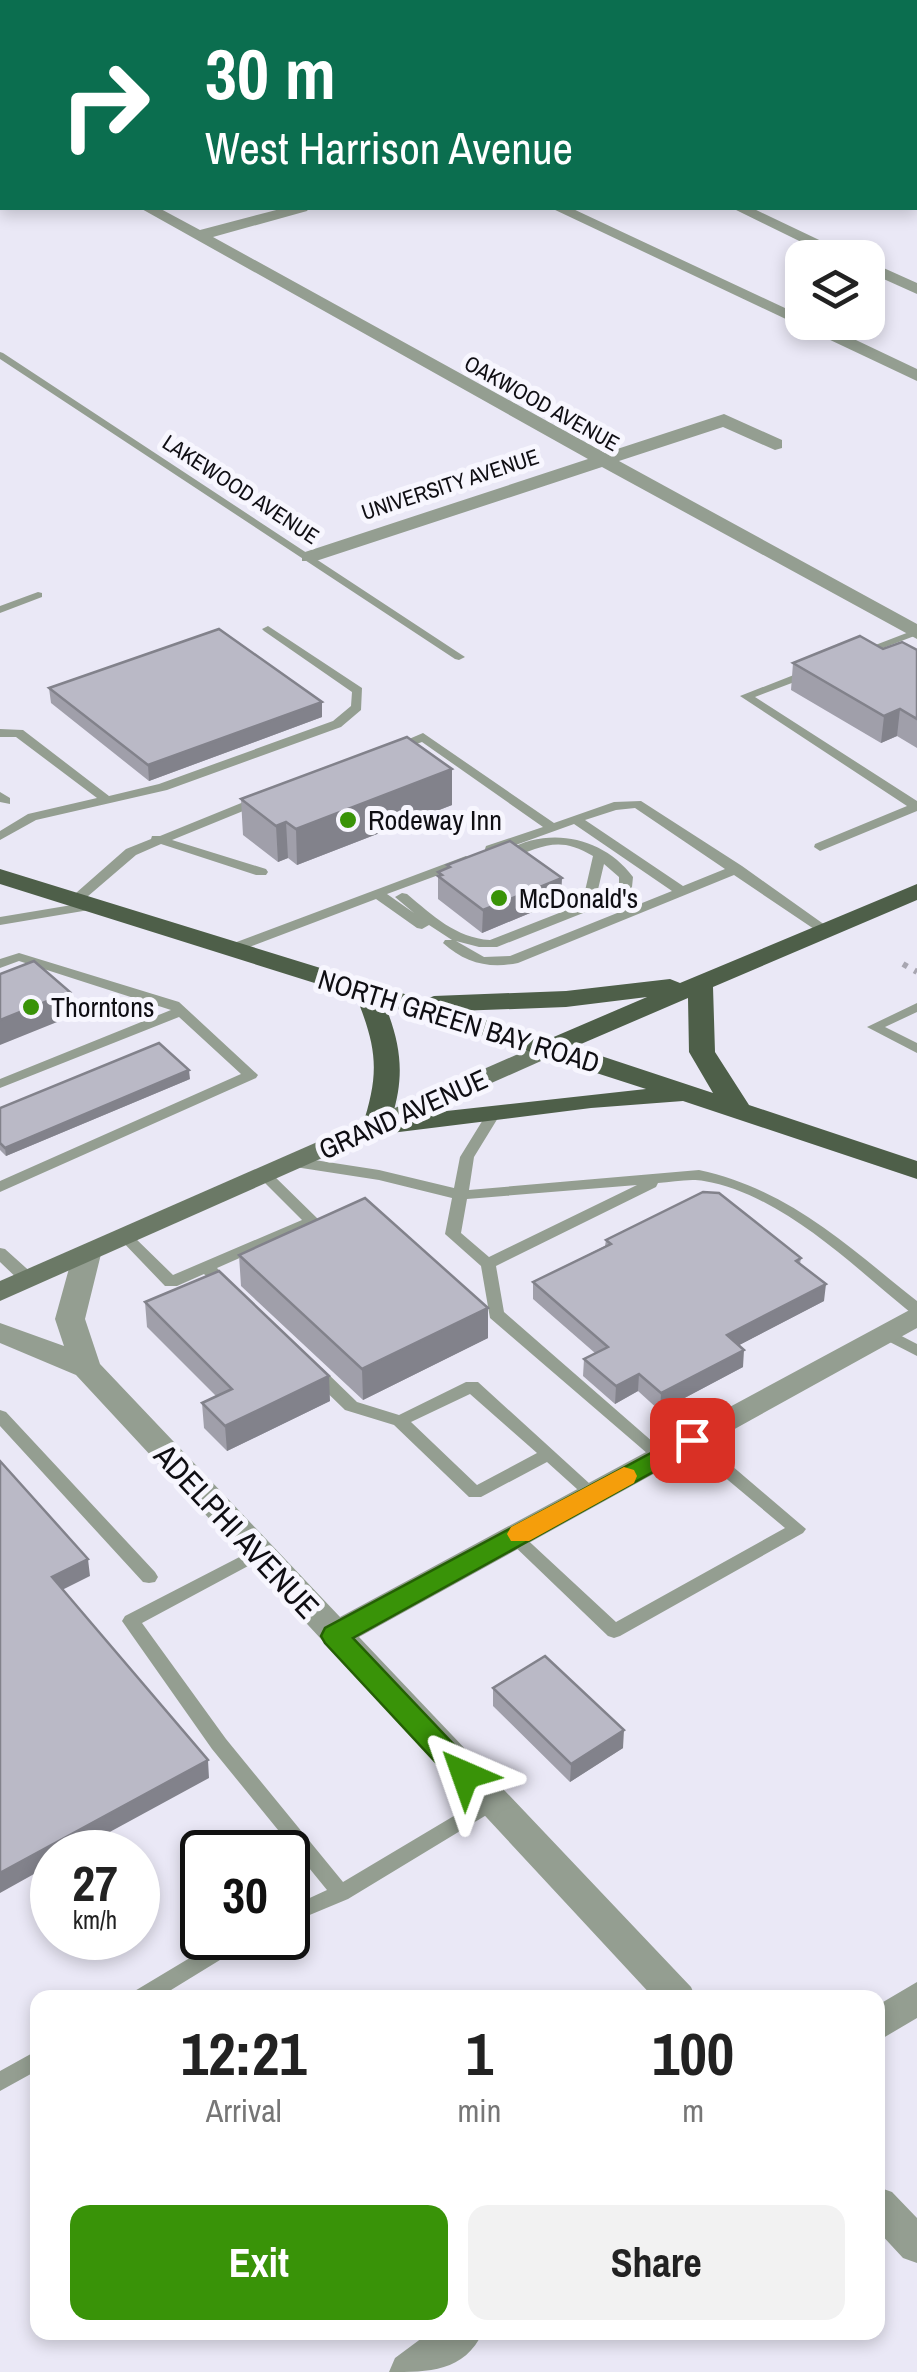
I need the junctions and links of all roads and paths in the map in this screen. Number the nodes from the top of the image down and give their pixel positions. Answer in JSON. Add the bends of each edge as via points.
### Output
{"nodes":[{"id":1,"x":152,"y":210,"type":"edge"},
{"id":2,"x":293,"y":210,"type":"edge"},
{"id":3,"x":563,"y":210,"type":"edge"},
{"id":4,"x":744,"y":210,"type":"edge"},
{"id":5,"x":198,"y":236,"type":"junction"},
{"id":6,"x":810,"y":240,"type":"edge"},
{"id":7,"x":885,"y":274,"type":"edge"},
{"id":8,"x":917,"y":288,"type":"edge"},
{"id":9,"x":785,"y":314,"type":"edge"},
{"id":10,"x":843,"y":340,"type":"edge"},
{"id":11,"x":0,"y":356,"type":"edge"},
{"id":12,"x":915,"y":373,"type":"edge"},
{"id":13,"x":774,"y":444,"type":"dead end"},
{"id":14,"x":600,"y":461,"type":"junction"},
{"id":15,"x":310,"y":557,"type":"junction"},
{"id":16,"x":38,"y":595,"type":"dead end"},
{"id":17,"x":0,"y":610,"type":"edge"},
{"id":18,"x":268,"y":629,"type":"dead end"},
{"id":19,"x":916,"y":633,"type":"edge"},
{"id":20,"x":459,"y":657,"type":"dead end"},
{"id":21,"x":848,"y":658,"type":"edge"},
{"id":22,"x":831,"y":664,"type":"edge"},
{"id":23,"x":0,"y":733,"type":"edge"},
{"id":24,"x":388,"y":750,"type":"edge"},
{"id":25,"x":281,"y":791,"type":"edge"},
{"id":26,"x":107,"y":800,"type":"junction"},
{"id":27,"x":917,"y":806,"type":"edge"},
{"id":28,"x":578,"y":820,"type":"junction"},
{"id":29,"x":550,"y":826,"type":"junction"},
{"id":30,"x":0,"y":836,"type":"edge"},
{"id":31,"x":157,"y":839,"type":"junction"},
{"id":32,"x":820,"y":847,"type":"dead end"},
{"id":33,"x":600,"y":855,"type":"junction"},
{"id":34,"x":737,"y":869,"type":"junction"},
{"id":35,"x":261,"y":872,"type":"dead end"},
{"id":36,"x":0,"y":876,"type":"edge"},
{"id":37,"x":683,"y":892,"type":"junction"},
{"id":38,"x":914,"y":894,"type":"edge"},
{"id":39,"x":379,"y":895,"type":"junction"},
{"id":40,"x":402,"y":897,"type":"junction"},
{"id":41,"x":85,"y":903,"type":"junction"},
{"id":42,"x":588,"y":906,"type":"junction"},
{"id":43,"x":0,"y":921,"type":"edge"},
{"id":44,"x":826,"y":930,"type":"junction"},
{"id":45,"x":231,"y":950,"type":"junction"},
{"id":46,"x":0,"y":964,"type":"edge"},
{"id":47,"x":903,"y":964,"type":"dead end"},
{"id":48,"x":917,"y":972,"type":"edge"},
{"id":49,"x":702,"y":984,"type":"junction"},
{"id":50,"x":368,"y":993,"type":"junction"},
{"id":51,"x":410,"y":1005,"type":"junction"},
{"id":52,"x":917,"y":1007,"type":"edge"},
{"id":53,"x":180,"y":1011,"type":"junction"},
{"id":54,"x":550,"y":1048,"type":"junction"},
{"id":55,"x":917,"y":1050,"type":"edge"},
{"id":56,"x":0,"y":1084,"type":"edge"},
{"id":57,"x":692,"y":1095,"type":"junction"},
{"id":58,"x":739,"y":1110,"type":"junction"},
{"id":59,"x":494,"y":1113,"type":"junction"},
{"id":60,"x":375,"y":1127,"type":"junction"},
{"id":61,"x":295,"y":1162,"type":"junction"},
{"id":62,"x":917,"y":1170,"type":"edge"},
{"id":63,"x":266,"y":1175,"type":"junction"},
{"id":64,"x":659,"y":1180,"type":"junction"},
{"id":65,"x":0,"y":1187,"type":"edge"},
{"id":66,"x":461,"y":1196,"type":"junction"},
{"id":67,"x":126,"y":1237,"type":"junction"},
{"id":68,"x":0,"y":1253,"type":"edge"},
{"id":69,"x":87,"y":1254,"type":"junction"},
{"id":70,"x":488,"y":1264,"type":"junction"},
{"id":71,"x":206,"y":1266,"type":"junction"},
{"id":72,"x":29,"y":1280,"type":"junction"},
{"id":73,"x":0,"y":1292,"type":"edge"},
{"id":74,"x":246,"y":1305,"type":"edge"},
{"id":75,"x":917,"y":1313,"type":"edge"},
{"id":76,"x":0,"y":1333,"type":"edge"},
{"id":77,"x":886,"y":1333,"type":"junction"},
{"id":78,"x":917,"y":1352,"type":"edge"},
{"id":79,"x":298,"y":1355,"type":"edge"},
{"id":80,"x":86,"y":1368,"type":"junction"},
{"id":81,"x":0,"y":1416,"type":"edge"},
{"id":82,"x":400,"y":1421,"type":"junction"},
{"id":83,"x":692,"y":1440,"type":"junction"},
{"id":84,"x":549,"y":1454,"type":"junction"},
{"id":85,"x":661,"y":1456,"type":"junction"},
{"id":86,"x":593,"y":1494,"type":"junction"},
{"id":87,"x":514,"y":1537,"type":"junction"},
{"id":88,"x":259,"y":1553,"type":"junction"},
{"id":89,"x":149,"y":1578,"type":"dead end"},
{"id":90,"x":334,"y":1636,"type":"junction"},
{"id":91,"x":491,"y":1803,"type":"junction"},
{"id":92,"x":340,"y":1893,"type":"junction"},
{"id":93,"x":310,"y":1906,"type":"edge"},
{"id":94,"x":203,"y":1960,"type":"edge"},
{"id":95,"x":153,"y":1990,"type":"edge"},
{"id":96,"x":670,"y":1990,"type":"edge"},
{"id":97,"x":917,"y":1998,"type":"edge"},
{"id":98,"x":885,"y":2021,"type":"edge"},
{"id":99,"x":30,"y":2064,"type":"edge"},
{"id":100,"x":0,"y":2082,"type":"edge"},
{"id":101,"x":885,"y":2211,"type":"edge"},
{"id":102,"x":917,"y":2245,"type":"edge"},
{"id":103,"x":452,"y":2340,"type":"edge"},
{"id":104,"x":410,"y":2372,"type":"edge"}],
"edges":[{"from":1,"to":5,"type":"street","name":"OAKWOOD AVENUE"},
{"from":2,"to":5,"type":"street"},
{"from":3,"to":9,"type":"street"},
{"from":4,"to":6,"type":"street"},
{"from":5,"to":14,"type":"street","name":"OAKWOOD AVENUE"},
{"from":7,"to":8,"type":"street"},
{"from":10,"to":12,"type":"street"},
{"from":11,"to":15,"type":"lane","name":"LAKEWOOD AVENUE"},
{"from":13,"to":14,"type":"street","name":"UNIVERSITY AVENUE","via":[[724,420]]},
{"from":14,"to":15,"type":"street","name":"UNIVERSITY AVENUE"},
{"from":14,"to":19,"type":"street","name":"OAKWOOD AVENUE"},
{"from":15,"to":20,"type":"lane","name":"LAKEWOOD AVENUE"},
{"from":16,"to":17,"type":"lane"},
{"from":18,"to":26,"type":"lane","via":[[358,691],[358,707],[336,724],[163,787]]},
{"from":19,"to":21,"type":"lane"},
{"from":22,"to":27,"type":"lane","via":[[746,696]]},
{"from":23,"to":26,"type":"lane","via":[[19,733]]},
{"from":24,"to":29,"type":"lane","via":[[423,737]]},
{"from":25,"to":31,"type":"lane"},
{"from":26,"to":30,"type":"lane","via":[[32,817]]},
{"from":27,"to":32,"type":"lane"},
{"from":28,"to":29,"type":"lane"},
{"from":28,"to":34,"type":"lane","via":[[637,804]]},
{"from":28,"to":37,"type":"lane"},
{"from":29,"to":39,"type":"lane"},
{"from":31,"to":35,"type":"lane"},
{"from":31,"to":41,"type":"lane","via":[[131,852]]},
{"from":33,"to":40,"type":"lane","via":[[579,840],[550,840]]},
{"from":33,"to":42,"type":"lane"},
{"from":33,"to":42,"type":"lane","via":[[621,869],[624,887]]},
{"from":34,"to":37,"type":"lane"},
{"from":34,"to":44,"type":"lane"},
{"from":36,"to":41,"type":"main road","name":"NORTH GREEN BAY ROAD"},
{"from":37,"to":39,"type":"lane","via":[[493,964],[477,961]]},
{"from":38,"to":44,"type":"main road","name":"GRAND AVENUE"},
{"from":39,"to":40,"type":"lane"},
{"from":39,"to":45,"type":"lane"},
{"from":40,"to":42,"type":"lane","via":[[460,940],[480,945]]},
{"from":41,"to":43,"type":"lane"},
{"from":41,"to":45,"type":"main road","name":"NORTH GREEN BAY ROAD"},
{"from":44,"to":49,"type":"main road","name":"GRAND AVENUE"},
{"from":45,"to":50,"type":"main road","name":"NORTH GREEN BAY ROAD"},
{"from":46,"to":53,"type":"lane","via":[[19,957]]},
{"from":47,"to":48,"type":"path"},
{"from":49,"to":51,"type":"main road","via":[[566,999]]},
{"from":49,"to":54,"type":"main road","name":"GRAND AVENUE"},
{"from":49,"to":58,"type":"main road","via":[[698,1047]]},
{"from":50,"to":51,"type":"main road","name":"NORTH GREEN BAY ROAD"},
{"from":50,"to":60,"type":"main road","via":[[392,1059]]},
{"from":51,"to":54,"type":"main road","name":"NORTH GREEN BAY ROAD"},
{"from":52,"to":55,"type":"lane","via":[[874,1027]]},
{"from":53,"to":56,"type":"lane"},
{"from":53,"to":65,"type":"lane","via":[[251,1075]]},
{"from":54,"to":57,"type":"main road","name":"NORTH GREEN BAY ROAD"},
{"from":54,"to":60,"type":"main road","name":"GRAND AVENUE"},
{"from":57,"to":58,"type":"main road","name":"NORTH GREEN BAY ROAD"},
{"from":57,"to":59,"type":"main road"},
{"from":58,"to":62,"type":"main road","name":"NORTH GREEN BAY ROAD"},
{"from":59,"to":60,"type":"main road"},
{"from":59,"to":66,"type":"lane","via":[[467,1158]]},
{"from":60,"to":61,"type":"main road","name":"GRAND AVENUE"},
{"from":61,"to":63,"type":"main road","name":"GRAND AVENUE"},
{"from":61,"to":66,"type":"lane"},
{"from":63,"to":67,"type":"main road","name":"GRAND AVENUE"},
{"from":63,"to":71,"type":"lane","via":[[312,1220]]},
{"from":64,"to":66,"type":"lane"},
{"from":64,"to":70,"type":"lane"},
{"from":64,"to":75,"type":"lane","via":[[729,1179],[767,1195]]},
{"from":66,"to":70,"type":"lane","via":[[453,1234]]},
{"from":67,"to":69,"type":"main road","name":"GRAND AVENUE"},
{"from":67,"to":71,"type":"lane","via":[[171,1282]]},
{"from":68,"to":72,"type":"lane"},
{"from":69,"to":72,"type":"main road","name":"GRAND AVENUE"},
{"from":69,"to":80,"type":"street","name":"ADELPHI AVENUE","via":[[70,1318]]},
{"from":70,"to":85,"type":"lane","via":[[496,1314]]},
{"from":71,"to":74,"type":"lane"},
{"from":72,"to":73,"type":"main road","name":"GRAND AVENUE"},
{"from":75,"to":77,"type":"street"},
{"from":76,"to":80,"type":"street","name":"ADELPHI AVENUE"},
{"from":77,"to":78,"type":"lane"},
{"from":77,"to":83,"type":"street"},
{"from":79,"to":82,"type":"lane","via":[[351,1406]]},
{"from":80,"to":88,"type":"street","name":"ADELPHI AVENUE"},
{"from":81,"to":89,"type":"lane"},
{"from":82,"to":84,"type":"lane","via":[[472,1386]]},
{"from":82,"to":84,"type":"lane","via":[[475,1493]]},
{"from":83,"to":85,"type":"street"},
{"from":83,"to":87,"type":"lane","via":[[797,1530],[614,1631]]},
{"from":84,"to":86,"type":"lane"},
{"from":85,"to":86,"type":"street"},
{"from":86,"to":87,"type":"street"},
{"from":87,"to":90,"type":"street"},
{"from":88,"to":90,"type":"street","name":"ADELPHI AVENUE"},
{"from":88,"to":92,"type":"lane","via":[[130,1621]]},
{"from":90,"to":91,"type":"street","name":"ADELPHI AVENUE"},
{"from":91,"to":92,"type":"lane"},
{"from":91,"to":96,"type":"street","name":"ADELPHI AVENUE"},
{"from":92,"to":93,"type":"lane"},
{"from":94,"to":95,"type":"lane"},
{"from":97,"to":98,"type":"street"},
{"from":99,"to":100,"type":"lane"},
{"from":101,"to":102,"type":"street"},
{"from":103,"to":104,"type":"street"}]}
